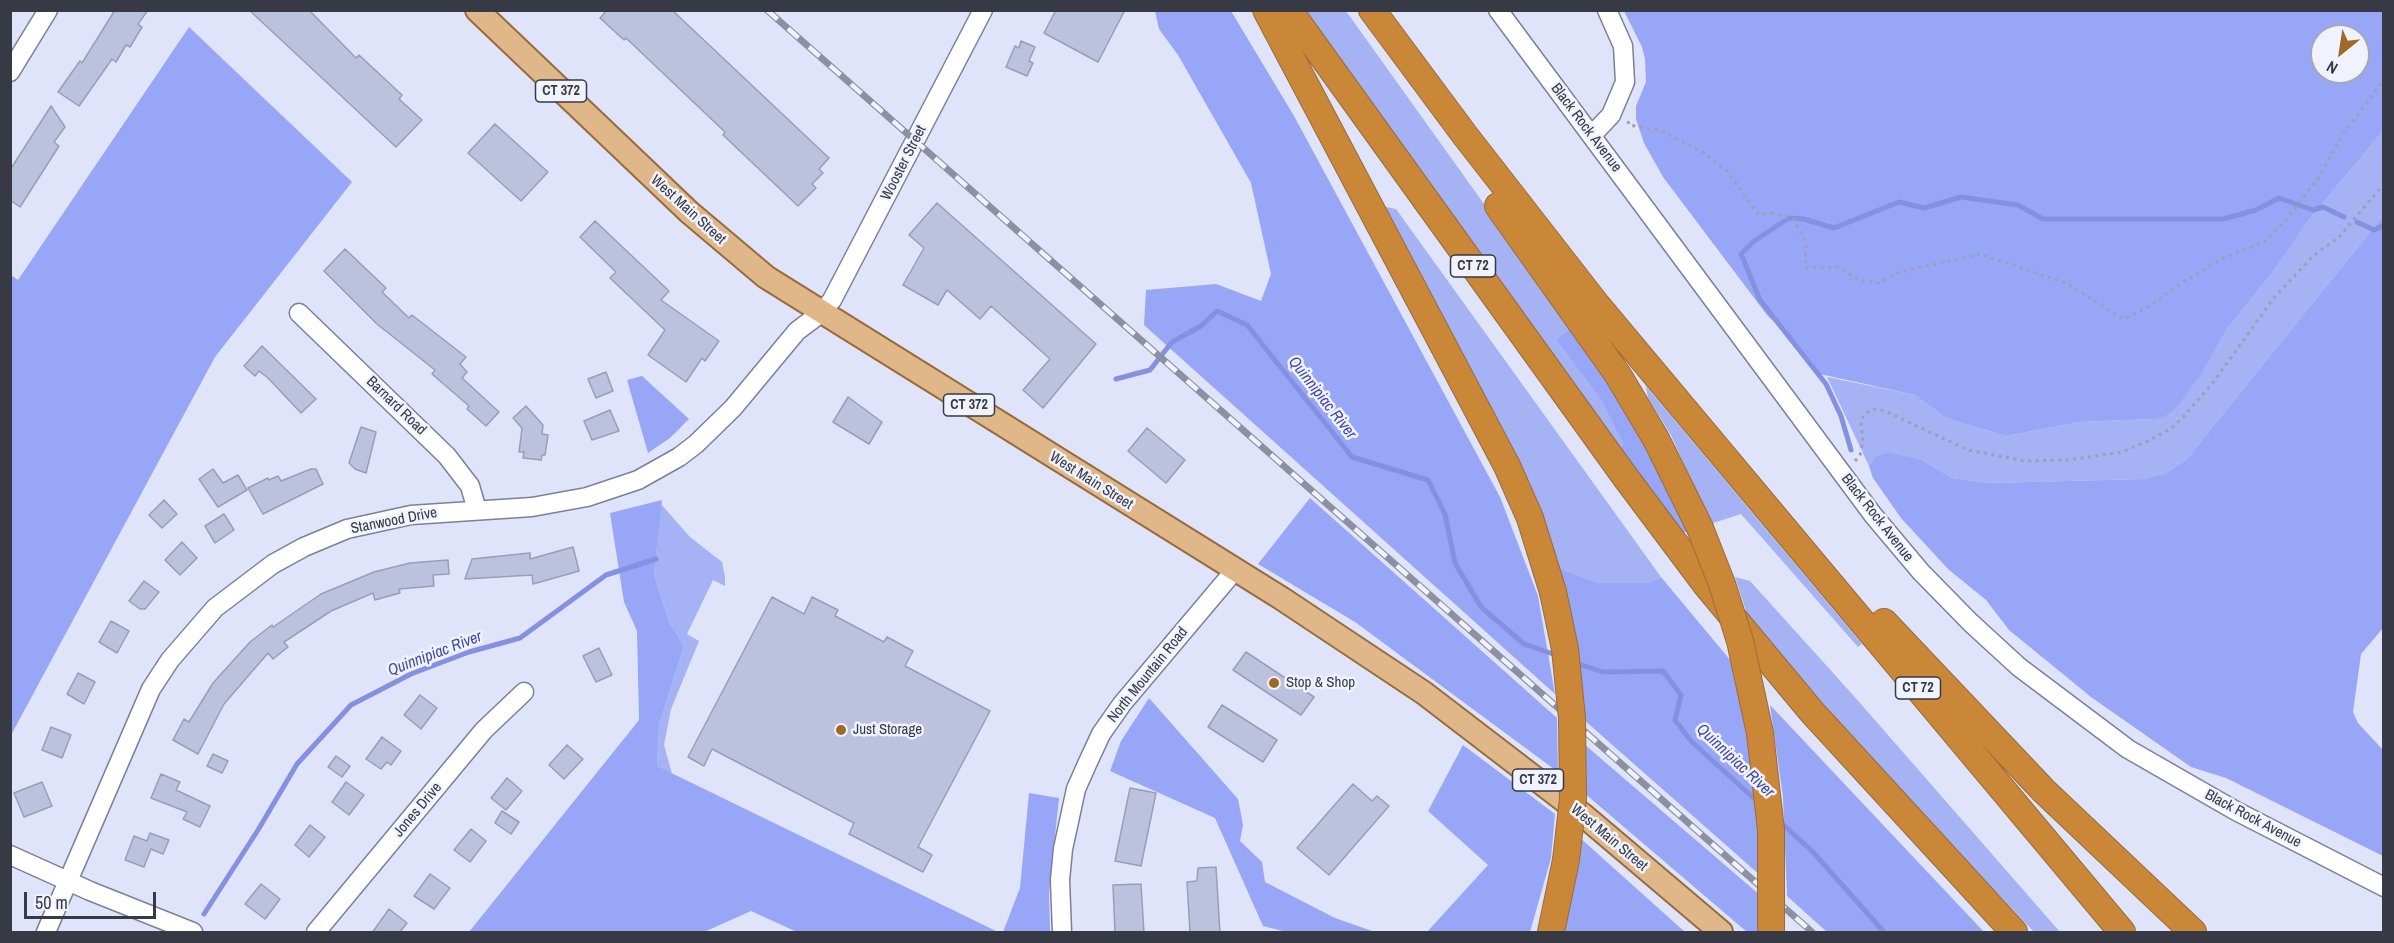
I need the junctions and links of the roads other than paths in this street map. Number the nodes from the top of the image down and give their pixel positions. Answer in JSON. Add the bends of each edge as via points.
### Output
{"nodes":[{"id":1,"x":48,"y":10,"type":"edge"},
{"id":2,"x":477,"y":10,"type":"edge"},
{"id":3,"x":983,"y":10,"type":"edge"},
{"id":4,"x":1266,"y":10,"type":"edge"},
{"id":5,"x":1288,"y":10,"type":"edge"},
{"id":6,"x":1359,"y":10,"type":"edge"},
{"id":7,"x":1372,"y":10,"type":"edge"},
{"id":8,"x":1498,"y":10,"type":"edge"},
{"id":9,"x":1607,"y":10,"type":"edge"},
{"id":10,"x":10,"y":72,"type":"edge"},
{"id":11,"x":1592,"y":135,"type":"junction"},
{"id":12,"x":299,"y":313,"type":"dead end"},
{"id":13,"x":821,"y":313,"type":"junction"},
{"id":14,"x":1714,"y":445,"type":"junction"},
{"id":15,"x":477,"y":510,"type":"junction"},
{"id":16,"x":1235,"y":570,"type":"junction"},
{"id":17,"x":524,"y":692,"type":"dead end"},
{"id":18,"x":10,"y":855,"type":"edge"},
{"id":19,"x":69,"y":881,"type":"junction"},
{"id":20,"x":2384,"y":887,"type":"edge"},
{"id":21,"x":46,"y":933,"type":"edge"},
{"id":22,"x":193,"y":933,"type":"edge"},
{"id":23,"x":316,"y":933,"type":"edge"},
{"id":24,"x":1062,"y":933,"type":"edge"},
{"id":25,"x":1551,"y":933,"type":"edge"},
{"id":26,"x":1721,"y":933,"type":"edge"},
{"id":27,"x":1771,"y":933,"type":"edge"},
{"id":28,"x":2014,"y":933,"type":"edge"},
{"id":29,"x":2122,"y":933,"type":"edge"},
{"id":30,"x":2193,"y":933,"type":"edge"}],
"edges":[{"from":1,"to":10,"type":"street"},
{"from":2,"to":13,"type":"main road","name":"West Main Street","number":"CT 372","via":[[704,226],[766,277]]},
{"from":3,"to":13,"type":"street","name":"Wooster Street","via":[[841,286]]},
{"from":4,"to":25,"type":"highway","bridge":true,"via":[[1507,466],[1530,518],[1553,592],[1565,649],[1572,718],[1573,799]]},
{"from":5,"to":28,"type":"highway","number":"CT 72","via":[[1707,586],[1812,712]]},
{"from":6,"to":27,"type":"highway","bridge":true,"via":[[1618,375],[1660,447],[1700,528],[1732,613],[1760,733],[1771,830]]},
{"from":7,"to":14,"type":"highway","number":"CT 72","via":[[1590,296]]},
{"from":8,"to":11,"type":"street","name":"Black Rock Avenue"},
{"from":9,"to":11,"type":"street","via":[[1623,46],[1626,82],[1611,115]]},
{"from":11,"to":20,"type":"street","name":"Black Rock Avenue","via":[[1921,572],[2019,667],[2072,710],[2183,782]]},
{"from":12,"to":15,"type":"street","name":"Barnard Road","via":[[447,456],[470,486]]},
{"from":13,"to":15,"type":"street","name":"Stanwood Drive","via":[[797,331],[714,429],[660,469],[587,497],[532,507]]},
{"from":13,"to":16,"type":"main road","name":"West Main Street","number":"CT 372"},
{"from":14,"to":29,"type":"highway","number":"CT 72"},
{"from":14,"to":30,"type":"highway","via":[[1789,516],[2022,768]]},
{"from":15,"to":19,"type":"street","name":"Stanwood Drive","via":[[411,515],[339,532],[273,564],[215,608],[170,660],[151,689]]},
{"from":16,"to":24,"type":"street","name":"North Mountain Road","via":[[1101,734],[1076,789],[1063,849]]},
{"from":16,"to":26,"type":"main road","name":"West Main Street","number":"CT 372","via":[[1408,683],[1503,752]]},
{"from":17,"to":23,"type":"street","name":"Jones Drive","via":[[484,730]]},
{"from":18,"to":19,"type":"street"},
{"from":19,"to":21,"type":"street","name":"Stanwood Drive"},
{"from":19,"to":22,"type":"street"}]}
